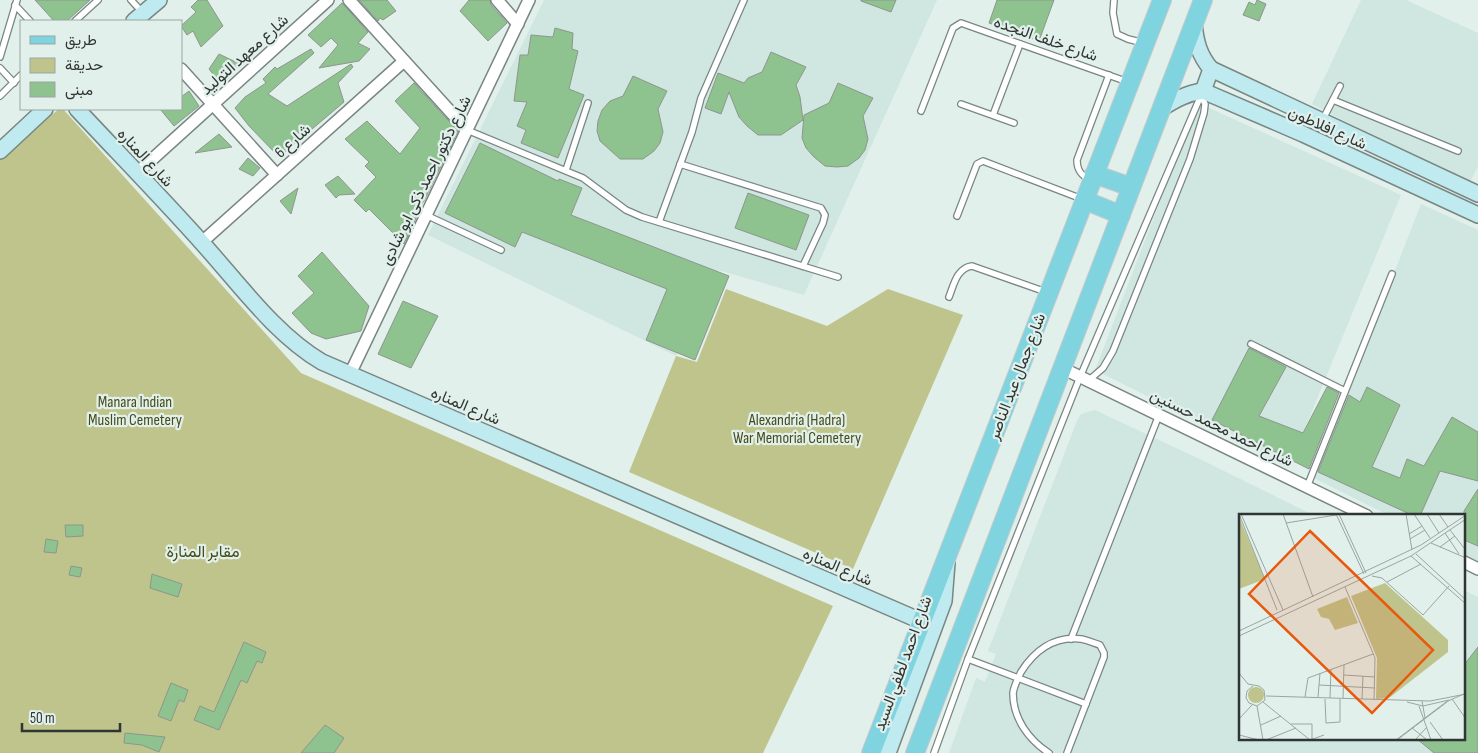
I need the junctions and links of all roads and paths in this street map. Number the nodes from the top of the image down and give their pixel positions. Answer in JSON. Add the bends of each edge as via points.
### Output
{"nodes":[{"id":1,"x":98,"y":0,"type":"edge"},
{"id":2,"x":131,"y":0,"type":"edge"},
{"id":3,"x":158,"y":0,"type":"edge"},
{"id":4,"x":328,"y":0,"type":"edge"},
{"id":5,"x":349,"y":0,"type":"edge"},
{"id":6,"x":497,"y":0,"type":"edge"},
{"id":7,"x":529,"y":0,"type":"edge"},
{"id":8,"x":744,"y":0,"type":"edge"},
{"id":9,"x":1114,"y":0,"type":"edge"},
{"id":10,"x":1162,"y":0,"type":"edge"},
{"id":11,"x":1203,"y":0,"type":"edge"},
{"id":12,"x":16,"y":2,"type":"edge"},
{"id":13,"x":138,"y":19,"type":"edge"},
{"id":14,"x":29,"y":20,"type":"edge"},
{"id":15,"x":76,"y":20,"type":"edge"},
{"id":16,"x":518,"y":24,"type":"junction"},
{"id":17,"x":1194,"y":24,"type":"junction"},
{"id":18,"x":1145,"y":43,"type":"junction"},
{"id":19,"x":1020,"y":44,"type":"junction"},
{"id":20,"x":0,"y":56,"type":"edge"},
{"id":21,"x":404,"y":61,"type":"junction"},
{"id":22,"x":0,"y":68,"type":"edge"},
{"id":23,"x":1211,"y":69,"type":"junction"},
{"id":24,"x":182,"y":70,"type":"edge"},
{"id":25,"x":1109,"y":75,"type":"junction"},
{"id":26,"x":20,"y":76,"type":"edge"},
{"id":27,"x":14,"y":83,"type":"junction"},
{"id":28,"x":1130,"y":83,"type":"junction"},
{"id":29,"x":1340,"y":86,"type":"dead end"},
{"id":30,"x":1202,"y":93,"type":"junction"},
{"id":31,"x":0,"y":96,"type":"edge"},
{"id":32,"x":1333,"y":100,"type":"junction"},
{"id":33,"x":588,"y":103,"type":"dead end"},
{"id":34,"x":213,"y":104,"type":"junction"},
{"id":35,"x":961,"y":104,"type":"dead end"},
{"id":36,"x":1162,"y":108,"type":"junction"},
{"id":37,"x":44,"y":110,"type":"edge"},
{"id":38,"x":78,"y":110,"type":"edge"},
{"id":39,"x":921,"y":111,"type":"dead end"},
{"id":40,"x":993,"y":115,"type":"junction"},
{"id":41,"x":1316,"y":118,"type":"junction"},
{"id":42,"x":1014,"y":123,"type":"dead end"},
{"id":43,"x":467,"y":130,"type":"junction"},
{"id":44,"x":1304,"y":134,"type":"junction"},
{"id":45,"x":1370,"y":143,"type":"junction"},
{"id":46,"x":0,"y":151,"type":"edge"},
{"id":47,"x":1388,"y":152,"type":"junction"},
{"id":48,"x":1458,"y":152,"type":"dead end"},
{"id":49,"x":1361,"y":161,"type":"junction"},
{"id":50,"x":680,"y":164,"type":"junction"},
{"id":51,"x":1379,"y":169,"type":"junction"},
{"id":52,"x":566,"y":170,"type":"junction"},
{"id":53,"x":137,"y":173,"type":"junction"},
{"id":54,"x":276,"y":175,"type":"junction"},
{"id":55,"x":1093,"y":177,"type":"junction"},
{"id":56,"x":1131,"y":187,"type":"junction"},
{"id":57,"x":1478,"y":194,"type":"edge"},
{"id":58,"x":1084,"y":200,"type":"junction"},
{"id":59,"x":426,"y":215,"type":"junction"},
{"id":60,"x":1121,"y":215,"type":"junction"},
{"id":61,"x":1478,"y":215,"type":"edge"},
{"id":62,"x":957,"y":216,"type":"dead end"},
{"id":63,"x":659,"y":222,"type":"junction"},
{"id":64,"x":202,"y":242,"type":"junction"},
{"id":65,"x":501,"y":250,"type":"dead end"},
{"id":66,"x":803,"y":266,"type":"junction"},
{"id":67,"x":1392,"y":274,"type":"dead end"},
{"id":68,"x":838,"y":276,"type":"dead end"},
{"id":69,"x":1048,"y":293,"type":"junction"},
{"id":70,"x":949,"y":296,"type":"dead end"},
{"id":71,"x":1250,"y":344,"type":"dead end"},
{"id":72,"x":1062,"y":368,"type":"junction"},
{"id":73,"x":350,"y":374,"type":"junction"},
{"id":74,"x":1084,"y":379,"type":"junction"},
{"id":75,"x":1345,"y":390,"type":"junction"},
{"id":76,"x":1159,"y":415,"type":"junction"},
{"id":77,"x":1307,"y":487,"type":"junction"},
{"id":78,"x":1363,"y":514,"type":"edge"},
{"id":79,"x":947,"y":554,"type":"junction"},
{"id":80,"x":1466,"y":563,"type":"edge"},
{"id":81,"x":1478,"y":569,"type":"edge"},
{"id":82,"x":921,"y":621,"type":"junction"},
{"id":83,"x":1071,"y":639,"type":"junction"},
{"id":84,"x":968,"y":659,"type":"junction"},
{"id":85,"x":1018,"y":678,"type":"junction"},
{"id":86,"x":1086,"y":704,"type":"junction"},
{"id":87,"x":871,"y":753,"type":"edge"},
{"id":88,"x":888,"y":753,"type":"edge"},
{"id":89,"x":915,"y":753,"type":"edge"},
{"id":90,"x":934,"y":753,"type":"edge"},
{"id":91,"x":1049,"y":753,"type":"edge"},
{"id":92,"x":1067,"y":753,"type":"edge"}],
"edges":[{"from":1,"to":15,"type":"lane"},
{"from":2,"to":13,"type":"lane"},
{"from":3,"to":13,"type":"street"},
{"from":4,"to":34,"type":"street","name":"شارع معهد التوليد"},
{"from":5,"to":21,"type":"street"},
{"from":6,"to":16,"type":"street"},
{"from":7,"to":16,"type":"street","name":"شارع دكتور احمد ذكى ابو شادى"},
{"from":8,"to":50,"type":"lane","via":[[701,98]]},
{"from":9,"to":18,"type":"lane","via":[[1113,13],[1118,34]]},
{"from":10,"to":18,"type":"main road","name":"شارع جمال عبد الناصر"},
{"from":11,"to":17,"type":"main road"},
{"from":12,"to":14,"type":"lane"},
{"from":12,"to":20,"type":"lane"},
{"from":16,"to":43,"type":"street","name":"شارع دكتور احمد ذكى ابو شادى"},
{"from":17,"to":23,"type":"street","via":[[1199,51]]},
{"from":17,"to":36,"type":"main road"},
{"from":18,"to":28,"type":"main road","name":"شارع جمال عبد الناصر"},
{"from":19,"to":25,"type":"lane","name":"شارع خلف النجده"},
{"from":19,"to":39,"type":"lane","name":"شارع خلف النجده","via":[[961,23],[955,26]]},
{"from":19,"to":40,"type":"lane"},
{"from":21,"to":43,"type":"street"},
{"from":21,"to":54,"type":"street","name":"شارع 6"},
{"from":22,"to":27,"type":"lane"},
{"from":23,"to":30,"type":"street"},
{"from":23,"to":41,"type":"street","name":"شارع افلاطون"},
{"from":24,"to":34,"type":"street"},
{"from":25,"to":28,"type":"lane","name":"شارع خلف النجده"},
{"from":25,"to":55,"type":"lane","via":[[1077,160],[1080,173],[1085,178]]},
{"from":26,"to":27,"type":"lane"},
{"from":27,"to":31,"type":"lane"},
{"from":28,"to":55,"type":"main road","name":"شارع جمال عبد الناصر"},
{"from":29,"to":32,"type":"lane"},
{"from":30,"to":36,"type":"street","via":[[1192,92]]},
{"from":30,"to":44,"type":"street","name":"شارع افلاطون"},
{"from":30,"to":74,"type":"lane"},
{"from":30,"to":74,"type":"lane","via":[[1204,114],[1190,159],[1113,351],[1103,368]]},
{"from":32,"to":41,"type":"lane"},
{"from":32,"to":48,"type":"lane"},
{"from":33,"to":52,"type":"lane"},
{"from":34,"to":53,"type":"street","name":"شارع معهد التوليد"},
{"from":34,"to":54,"type":"street"},
{"from":35,"to":40,"type":"lane"},
{"from":36,"to":56,"type":"main road"},
{"from":37,"to":46,"type":"street"},
{"from":38,"to":53,"type":"street","name":"شارع المناره"},
{"from":40,"to":42,"type":"lane"},
{"from":41,"to":44,"type":"street"},
{"from":41,"to":45,"type":"street","name":"شارع افلاطون"},
{"from":43,"to":52,"type":"lane"},
{"from":43,"to":59,"type":"street","name":"شارع دكتور احمد ذكى ابو شادى"},
{"from":44,"to":49,"type":"street","name":"شارع افلاطون"},
{"from":45,"to":47,"type":"street","name":"شارع افلاطون"},
{"from":45,"to":49,"type":"street"},
{"from":47,"to":51,"type":"street"},
{"from":47,"to":57,"type":"street","name":"شارع افلاطون"},
{"from":49,"to":51,"type":"street","name":"شارع افلاطون"},
{"from":50,"to":63,"type":"lane"},
{"from":50,"to":66,"type":"lane","via":[[821,208],[825,215],[823,223]]},
{"from":51,"to":61,"type":"street","name":"شارع افلاطون"},
{"from":52,"to":63,"type":"lane","via":[[599,188],[626,210]]},
{"from":53,"to":64,"type":"street","name":"شارع المناره"},
{"from":54,"to":64,"type":"street","name":"شارع 6"},
{"from":55,"to":56,"type":"main road"},
{"from":55,"to":58,"type":"main road","name":"شارع جمال عبد الناصر"},
{"from":56,"to":60,"type":"main road"},
{"from":58,"to":60,"type":"main road"},
{"from":58,"to":62,"type":"lane","via":[[984,161],[977,164]]},
{"from":58,"to":69,"type":"main road","name":"شارع جمال عبد الناصر"},
{"from":59,"to":65,"type":"lane"},
{"from":59,"to":73,"type":"street","name":"شارع دكتور احمد ذكى ابو شادى"},
{"from":60,"to":72,"type":"main road"},
{"from":63,"to":66,"type":"lane"},
{"from":64,"to":73,"type":"street","name":"شارع المناره","via":[[298,347]]},
{"from":66,"to":68,"type":"lane"},
{"from":67,"to":75,"type":"lane"},
{"from":69,"to":70,"type":"lane","via":[[966,266],[960,271]]},
{"from":69,"to":79,"type":"main road","name":"شارع جمال عبد الناصر"},
{"from":71,"to":75,"type":"lane"},
{"from":72,"to":74,"type":"street","name":"شارع احمد محمد حسنين"},
{"from":72,"to":89,"type":"main road"},
{"from":73,"to":82,"type":"street","name":"شارع المناره"},
{"from":74,"to":76,"type":"street","name":"شارع احمد محمد حسنين"},
{"from":74,"to":84,"type":"lane"},
{"from":75,"to":77,"type":"lane"},
{"from":76,"to":77,"type":"street","name":"شارع احمد محمد حسنين"},
{"from":76,"to":83,"type":"lane"},
{"from":77,"to":78,"type":"street","name":"شارع احمد محمد حسنين"},
{"from":79,"to":82,"type":"main road","name":"شارع جمال عبد الناصر"},
{"from":79,"to":88,"type":"street","name":"شارع احمد لطفي السيد","via":[[944,601]]},
{"from":80,"to":81,"type":"street"},
{"from":82,"to":87,"type":"main road","name":"شارع جمال عبد الناصر"},
{"from":83,"to":85,"type":"lane","via":[[1048,644],[1034,655]]},
{"from":83,"to":86,"type":"lane","via":[[1100,645],[1104,653]]},
{"from":84,"to":85,"type":"lane"},
{"from":84,"to":90,"type":"lane"},
{"from":85,"to":86,"type":"lane"},
{"from":85,"to":91,"type":"lane","via":[[1013,692],[1016,712],[1024,730]]},
{"from":86,"to":92,"type":"lane"}]}
